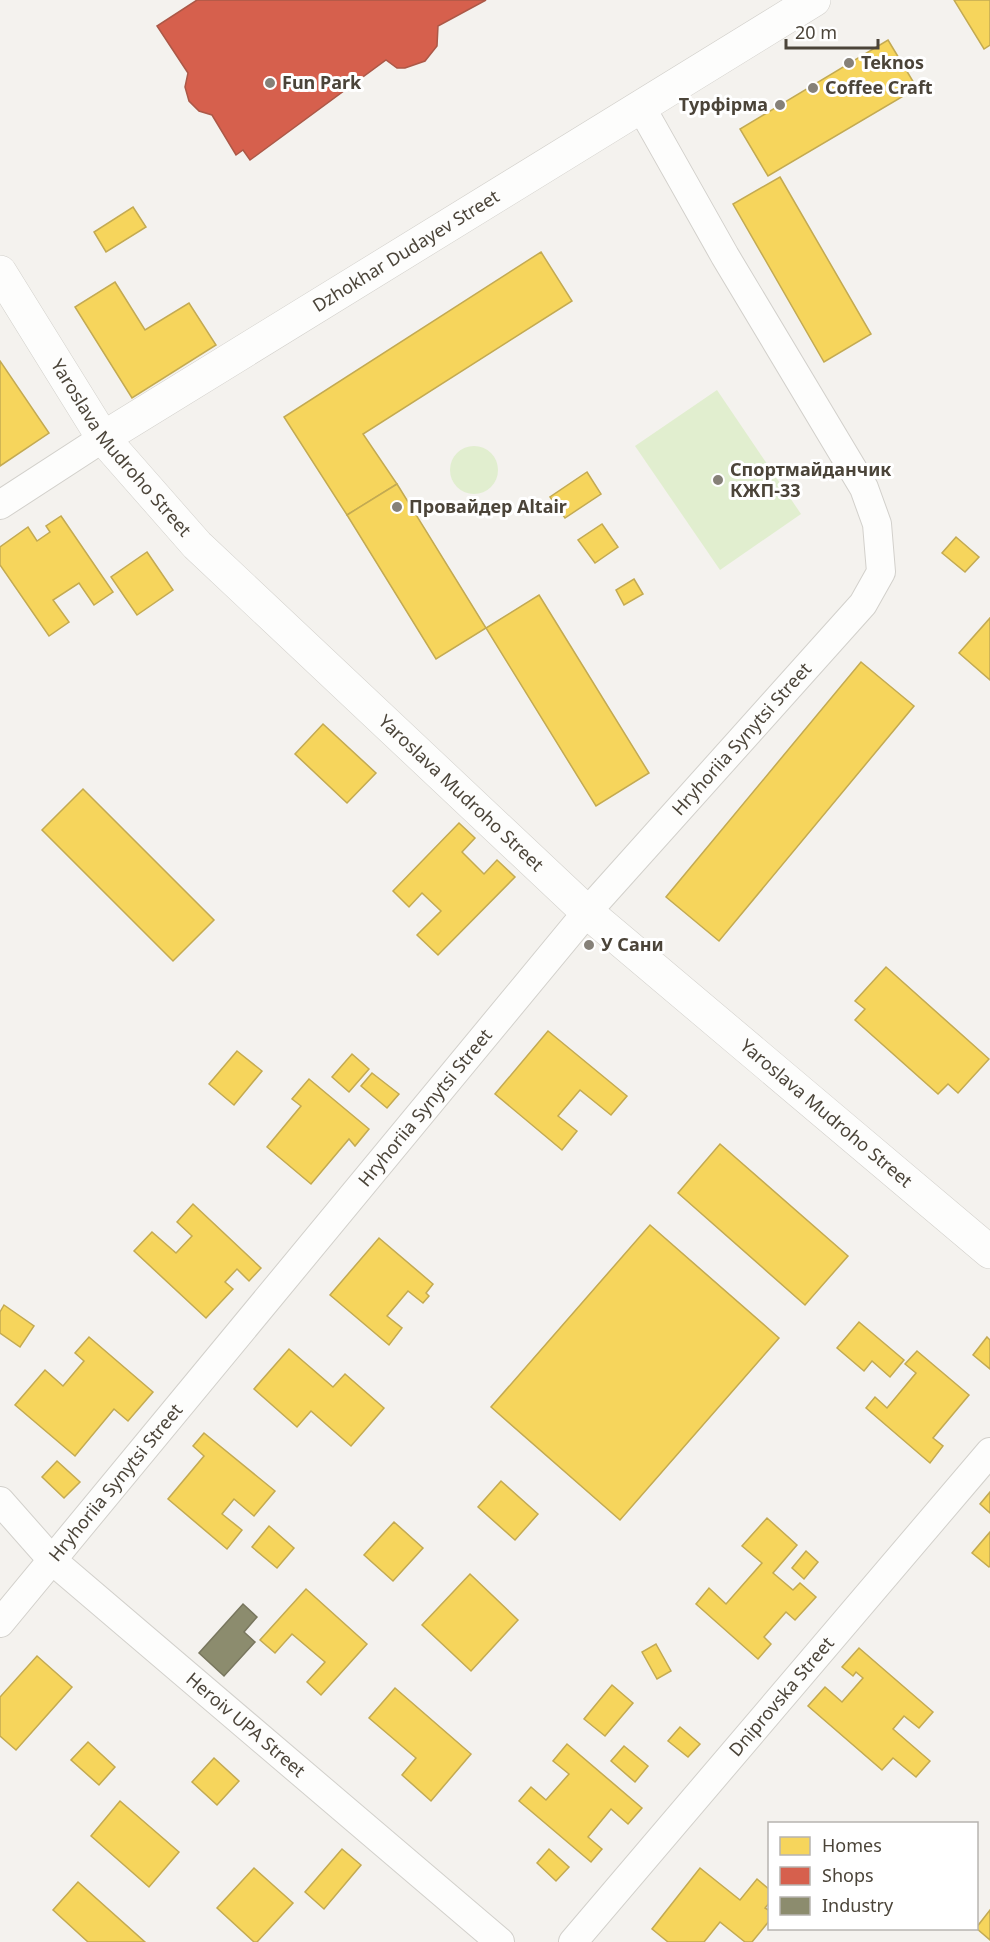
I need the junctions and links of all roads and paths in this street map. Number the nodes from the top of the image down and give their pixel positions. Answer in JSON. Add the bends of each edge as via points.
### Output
{"nodes":[{"id":1,"x":814,"y":0,"type":"edge"},
{"id":2,"x":640,"y":106,"type":"junction"},
{"id":3,"x":0,"y":272,"type":"edge"},
{"id":4,"x":103,"y":438,"type":"junction"},
{"id":5,"x":0,"y":505,"type":"edge"},
{"id":6,"x":587,"y":912,"type":"junction"},
{"id":7,"x":990,"y":1252,"type":"edge"},
{"id":8,"x":990,"y":1452,"type":"edge"},
{"id":9,"x":0,"y":1501,"type":"edge"},
{"id":10,"x":53,"y":1561,"type":"junction"},
{"id":11,"x":0,"y":1623,"type":"edge"},
{"id":12,"x":500,"y":1942,"type":"edge"},
{"id":13,"x":573,"y":1942,"type":"edge"}],
"edges":[{"from":1,"to":2,"type":"street","name":"Dzhokhar Dudayev Street"},
{"from":2,"to":4,"type":"street","name":"Dzhokhar Dudayev Street"},
{"from":2,"to":6,"type":"street","name":"Hryhoriia Synytsi Street","via":[[864,488],[878,524],[881,572],[863,604]]},
{"from":3,"to":4,"type":"street","name":"Yaroslava Mudroho Street"},
{"from":4,"to":5,"type":"street","name":"Dzhokhar Dudayev Street"},
{"from":4,"to":6,"type":"street","name":"Yaroslava Mudroho Street","via":[[197,546]]},
{"from":6,"to":7,"type":"street","name":"Yaroslava Mudroho Street"},
{"from":6,"to":10,"type":"street","name":"Hryhoriia Synytsi Street"},
{"from":8,"to":13,"type":"street","name":"Dniprovska Street"},
{"from":9,"to":10,"type":"street","name":"Heroiv UPA Street"},
{"from":10,"to":11,"type":"street","name":"Hryhoriia Synytsi Street"},
{"from":10,"to":12,"type":"street","name":"Heroiv UPA Street"}]}
